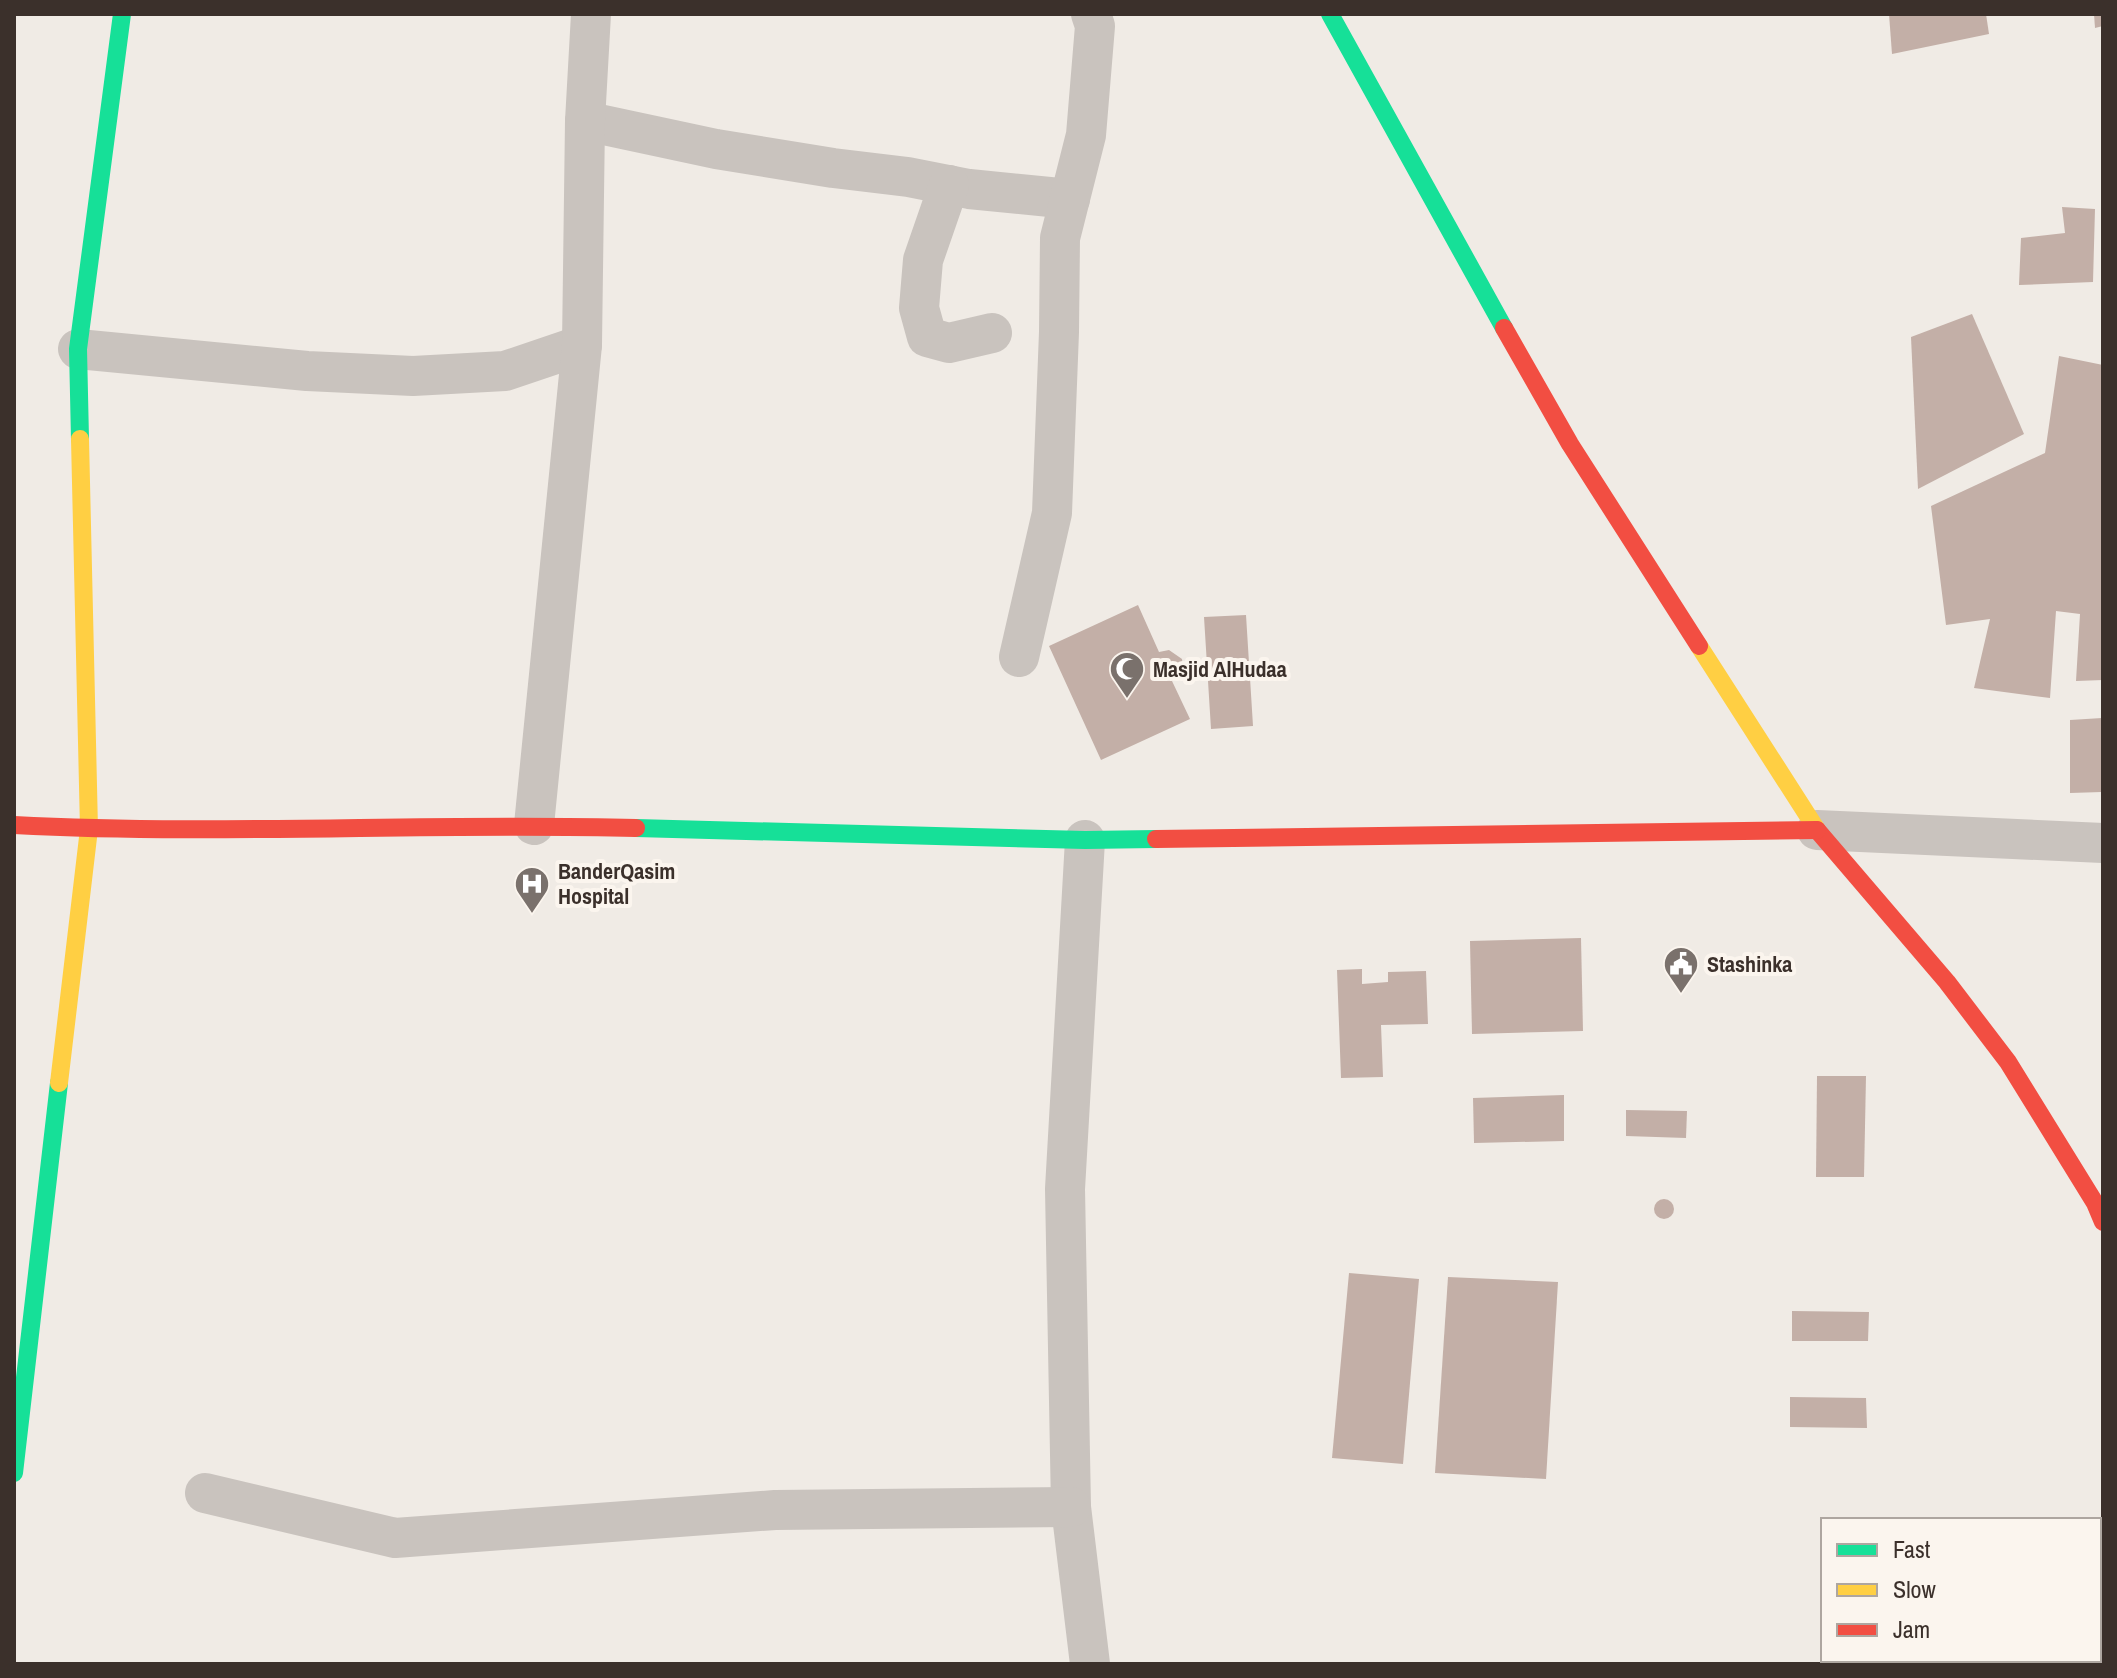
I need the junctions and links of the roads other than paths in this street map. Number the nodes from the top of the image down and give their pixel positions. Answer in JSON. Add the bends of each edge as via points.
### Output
{"nodes":[{"id":1,"x":122,"y":14,"type":"edge"},
{"id":2,"x":591,"y":14,"type":"edge"},
{"id":3,"x":1091,"y":14,"type":"edge"},
{"id":4,"x":1330,"y":14,"type":"edge"},
{"id":5,"x":585,"y":121,"type":"junction"},
{"id":6,"x":949,"y":185,"type":"junction"},
{"id":7,"x":1070,"y":199,"type":"junction"},
{"id":8,"x":992,"y":333,"type":"dead end"},
{"id":9,"x":582,"y":345,"type":"junction"},
{"id":10,"x":78,"y":349,"type":"junction"},
{"id":11,"x":1019,"y":657,"type":"dead end"},
{"id":12,"x":14,"y":825,"type":"edge"},
{"id":13,"x":534,"y":825,"type":"junction"},
{"id":14,"x":89,"y":829,"type":"junction"},
{"id":15,"x":1817,"y":830,"type":"junction"},
{"id":16,"x":1085,"y":840,"type":"junction"},
{"id":17,"x":2103,"y":843,"type":"edge"},
{"id":18,"x":2103,"y":1222,"type":"edge"},
{"id":19,"x":14,"y":1473,"type":"edge"},
{"id":20,"x":205,"y":1493,"type":"dead end"},
{"id":21,"x":1071,"y":1507,"type":"junction"},
{"id":22,"x":1090,"y":1664,"type":"edge"}],
"edges":[{"from":1,"to":10,"type":"main road"},
{"from":2,"to":5,"type":"street"},
{"from":3,"to":7,"type":"street","via":[[1095,26],[1086,135]]},
{"from":4,"to":15,"type":"main road","via":[[1570,444]]},
{"from":5,"to":6,"type":"street","via":[[716,149]]},
{"from":5,"to":9,"type":"street"},
{"from":6,"to":7,"type":"street"},
{"from":6,"to":8,"type":"street","via":[[923,260],[919,308],[927,337],[949,343]]},
{"from":7,"to":11,"type":"street","via":[[1060,238],[1052,513]]},
{"from":9,"to":10,"type":"street","via":[[505,371],[413,376]]},
{"from":9,"to":13,"type":"street"},
{"from":10,"to":14,"type":"main road"},
{"from":12,"to":14,"type":"main road"},
{"from":13,"to":14,"type":"main road"},
{"from":13,"to":16,"type":"main road"},
{"from":14,"to":19,"type":"main road"},
{"from":15,"to":16,"type":"main road"},
{"from":15,"to":17,"type":"street"},
{"from":15,"to":18,"type":"main road","via":[[2008,1062]]},
{"from":16,"to":21,"type":"street","via":[[1065,1189]]},
{"from":20,"to":21,"type":"street","via":[[395,1538],[775,1510]]},
{"from":21,"to":22,"type":"street"}]}
